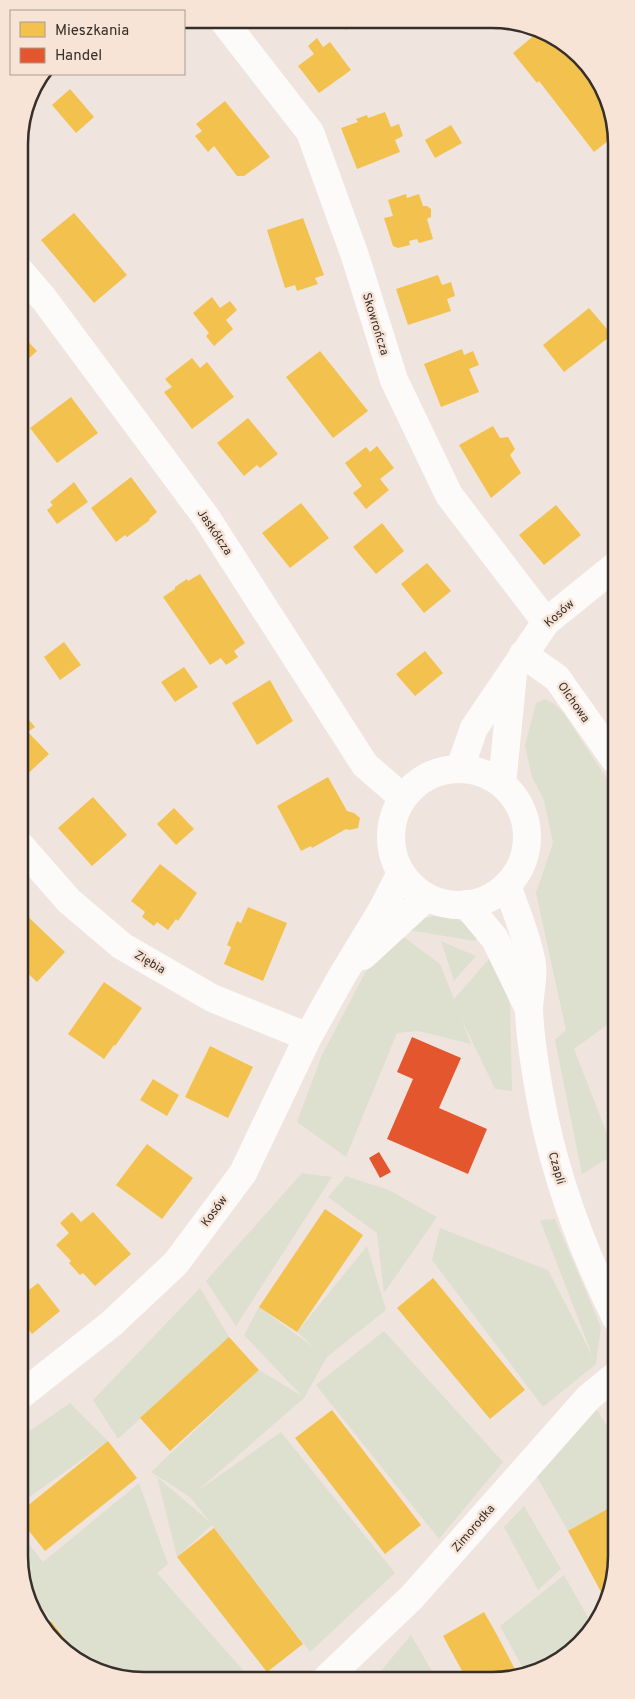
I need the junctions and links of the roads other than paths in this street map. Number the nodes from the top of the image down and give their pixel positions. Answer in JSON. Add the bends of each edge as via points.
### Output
{"nodes":[{"id":1,"x":229,"y":28,"type":"edge"},
{"id":2,"x":28,"y":280,"type":"edge"},
{"id":3,"x":608,"y":571,"type":"edge"},
{"id":4,"x":546,"y":622,"type":"junction"},
{"id":5,"x":518,"y":661,"type":"junction"},
{"id":6,"x":608,"y":750,"type":"edge"},
{"id":7,"x":460,"y":768,"type":"junction"},
{"id":8,"x":502,"y":784,"type":"junction"},
{"id":9,"x":403,"y":798,"type":"junction"},
{"id":10,"x":28,"y":854,"type":"edge"},
{"id":11,"x":401,"y":873,"type":"junction"},
{"id":12,"x":507,"y":885,"type":"junction"},
{"id":13,"x":427,"y":897,"type":"junction"},
{"id":14,"x":466,"y":904,"type":"junction"},
{"id":15,"x":342,"y":976,"type":"junction"},
{"id":16,"x":529,"y":1010,"type":"junction"},
{"id":17,"x":308,"y":1037,"type":"junction"},
{"id":18,"x":607,"y":1299,"type":"edge"},
{"id":19,"x":607,"y":1382,"type":"edge"},
{"id":20,"x":28,"y":1389,"type":"edge"},
{"id":21,"x":333,"y":1672,"type":"edge"}],
"edges":[{"from":1,"to":4,"type":"street","name":"Skowrończa","via":[[310,132],[355,256],[394,380],[449,495]]},
{"from":2,"to":9,"type":"street","name":"Jaskółcza","via":[[206,517],[365,765]]},
{"from":3,"to":4,"type":"street","name":"Kosów"},
{"from":4,"to":5,"type":"street","name":"Kosów"},
{"from":5,"to":6,"type":"street","name":"Olchowa","via":[[557,678]]},
{"from":5,"to":7,"type":"street","name":"Kosów","via":[[474,728]]},
{"from":5,"to":8,"type":"street","name":"Kosów"},
{"from":7,"to":8,"type":"street","via":[[475,770]]},
{"from":7,"to":9,"type":"street","via":[[428,776]]},
{"from":8,"to":12,"type":"street","via":[[517,801],[525,822],[526,844],[520,866]]},
{"from":9,"to":11,"type":"street","via":[[395,812],[391,843]]},
{"from":10,"to":17,"type":"street","name":"Ziębia","via":[[68,901],[122,946],[212,998]]},
{"from":11,"to":13,"type":"street"},
{"from":11,"to":15,"type":"street","name":"Kosów"},
{"from":12,"to":14,"type":"street","via":[[481,901]]},
{"from":12,"to":16,"type":"street","name":"Czapli","via":[[532,965]]},
{"from":13,"to":14,"type":"street","via":[[446,904]]},
{"from":13,"to":15,"type":"street","name":"Kosów"},
{"from":14,"to":16,"type":"street","name":"Czapli","via":[[495,939]]},
{"from":15,"to":17,"type":"street","name":"Kosów"},
{"from":16,"to":18,"type":"street","name":"Czapli","via":[[540,1096],[554,1157],[576,1227]]},
{"from":17,"to":20,"type":"street","name":"Kosów","via":[[243,1173],[176,1263],[111,1324]]},
{"from":19,"to":21,"type":"street","name":"Zimorodka","via":[[588,1397],[412,1597]]}]}
